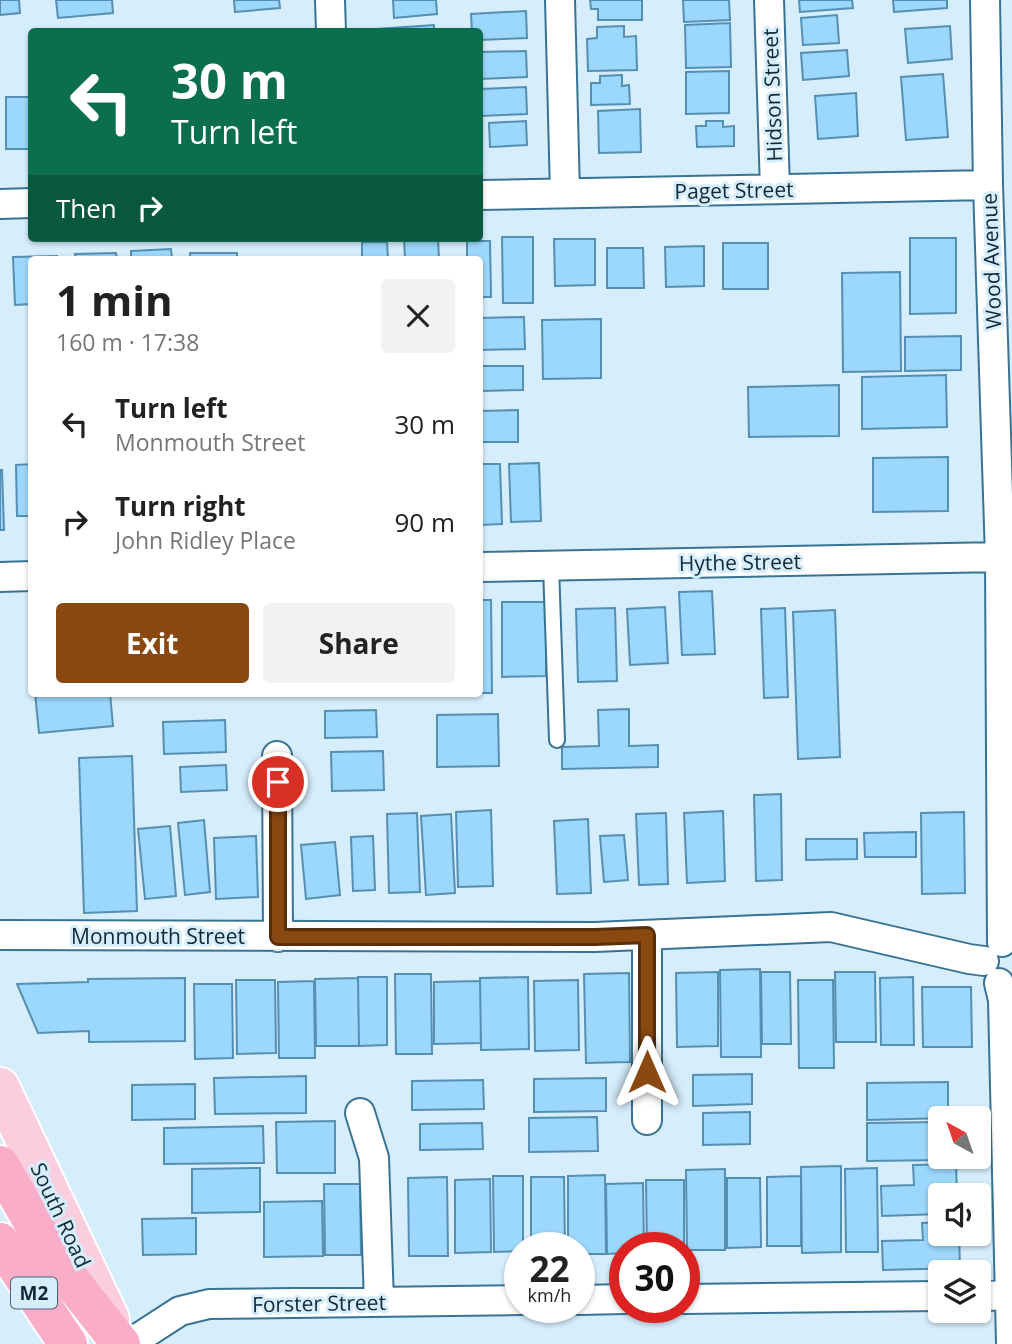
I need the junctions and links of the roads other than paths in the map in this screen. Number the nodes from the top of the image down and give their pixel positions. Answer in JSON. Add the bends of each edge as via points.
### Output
{"nodes":[{"id":1,"x":330,"y":0,"type":"edge"},
{"id":2,"x":560,"y":0,"type":"edge"},
{"id":3,"x":769,"y":0,"type":"edge"},
{"id":4,"x":985,"y":0,"type":"edge"},
{"id":5,"x":331,"y":28,"type":"edge"},
{"id":6,"x":988,"y":185,"type":"junction"},
{"id":7,"x":775,"y":189,"type":"junction"},
{"id":8,"x":565,"y":193,"type":"junction"},
{"id":9,"x":483,"y":195,"type":"edge"},
{"id":10,"x":28,"y":203,"type":"edge"},
{"id":11,"x":0,"y":204,"type":"edge"},
{"id":12,"x":1006,"y":503,"type":"edge"},
{"id":13,"x":1000,"y":557,"type":"junction"},
{"id":14,"x":551,"y":566,"type":"junction"},
{"id":15,"x":483,"y":567,"type":"edge"},
{"id":16,"x":28,"y":576,"type":"edge"},
{"id":17,"x":0,"y":577,"type":"edge"},
{"id":18,"x":557,"y":740,"type":"dead end"},
{"id":19,"x":277,"y":756,"type":"dead end"},
{"id":20,"x":0,"y":935,"type":"edge"},
{"id":21,"x":647,"y":935,"type":"junction"},
{"id":22,"x":278,"y":937,"type":"junction"},
{"id":23,"x":1002,"y":962,"type":"edge"},
{"id":24,"x":0,"y":1087,"type":"edge"},
{"id":25,"x":360,"y":1114,"type":"dead end"},
{"id":26,"x":647,"y":1120,"type":"dead end"},
{"id":27,"x":0,"y":1165,"type":"edge"},
{"id":28,"x":0,"y":1242,"type":"edge"},
{"id":29,"x":928,"y":1296,"type":"edge"},
{"id":30,"x":991,"y":1296,"type":"edge"},
{"id":31,"x":1010,"y":1296,"type":"junction"},
{"id":32,"x":700,"y":1299,"type":"edge"},
{"id":33,"x":504,"y":1300,"type":"edge"},
{"id":34,"x":379,"y":1302,"type":"junction"},
{"id":35,"x":68,"y":1344,"type":"edge"},
{"id":36,"x":122,"y":1344,"type":"edge"},
{"id":37,"x":129,"y":1344,"type":"edge"},
{"id":38,"x":1011,"y":1344,"type":"edge"}],
"edges":[{"from":1,"to":5,"type":"street"},
{"from":2,"to":8,"type":"street"},
{"from":3,"to":7,"type":"street","name":"Hidson Street"},
{"from":4,"to":6,"type":"street","name":"Wood Avenue"},
{"from":6,"to":7,"type":"street","name":"Paget Street"},
{"from":6,"to":12,"type":"street","name":"Wood Avenue"},
{"from":7,"to":8,"type":"street","name":"Paget Street"},
{"from":8,"to":9,"type":"street","name":"Paget Street"},
{"from":10,"to":11,"type":"street"},
{"from":12,"to":13,"type":"street","name":"Wood Avenue"},
{"from":13,"to":14,"type":"street","name":"Hythe Street"},
{"from":13,"to":23,"type":"street","name":"Wood Avenue"},
{"from":14,"to":15,"type":"street","name":"Hythe Street"},
{"from":14,"to":18,"type":"lane"},
{"from":16,"to":17,"type":"street"},
{"from":19,"to":22,"type":"street"},
{"from":20,"to":22,"type":"street","name":"Monmouth Street"},
{"from":21,"to":22,"type":"street","name":"Monmouth Street"},
{"from":21,"to":23,"type":"street","name":"Monmouth Street","via":[[831,927],[969,959]]},
{"from":21,"to":26,"type":"street"},
{"from":23,"to":31,"type":"street","name":"Wood Avenue"},
{"from":24,"to":36,"type":"main road","name":"South Road"},
{"from":25,"to":34,"type":"street","via":[[374,1158]]},
{"from":27,"to":36,"type":"highway","via":[[53,1258]]},
{"from":28,"to":35,"type":"highway","number":"M2"},
{"from":29,"to":32,"type":"street"},
{"from":30,"to":31,"type":"street"},
{"from":31,"to":38,"type":"street","name":"Wood Avenue"},
{"from":33,"to":34,"type":"street","name":"Forster Street"},
{"from":34,"to":37,"type":"street","name":"Forster Street","via":[[209,1304],[180,1311]]}]}
